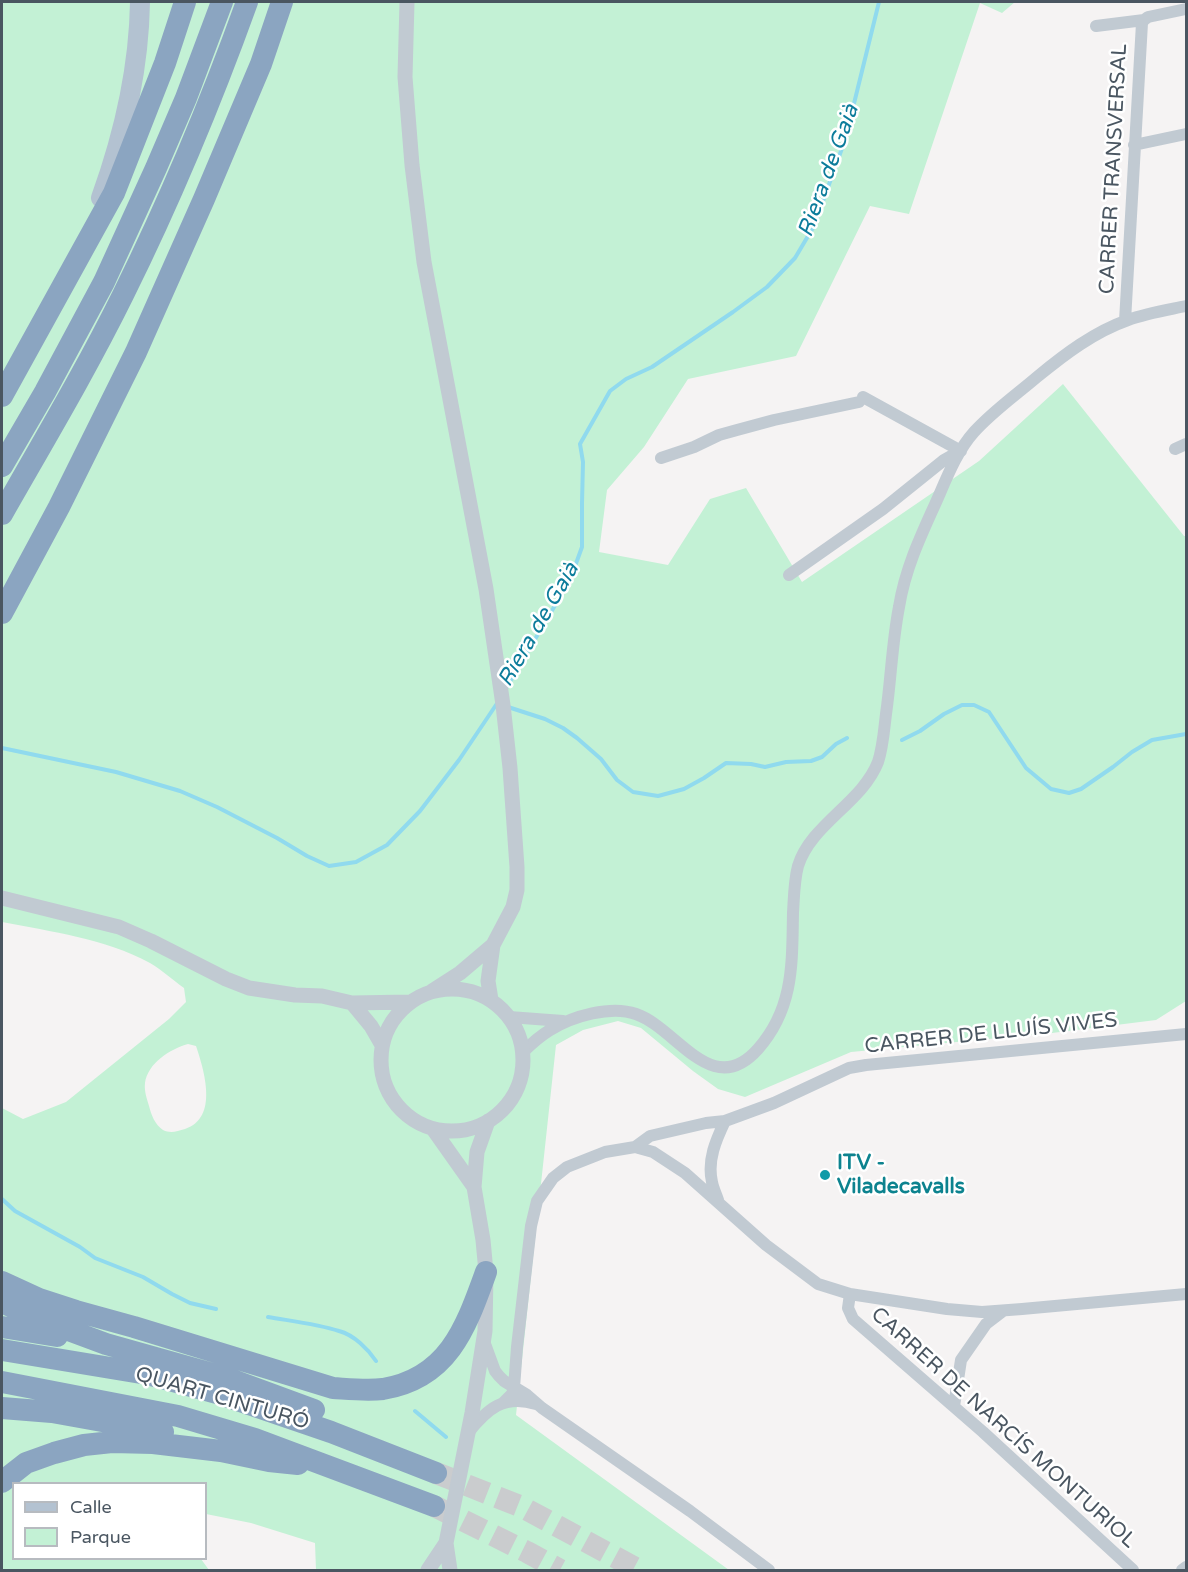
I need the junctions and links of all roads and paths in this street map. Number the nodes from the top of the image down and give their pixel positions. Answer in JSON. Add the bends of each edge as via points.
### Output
{"nodes":[{"id":1,"x":140,"y":2,"type":"edge"},
{"id":2,"x":185,"y":2,"type":"edge"},
{"id":3,"x":222,"y":2,"type":"edge"},
{"id":4,"x":247,"y":2,"type":"edge"},
{"id":5,"x":282,"y":2,"type":"edge"},
{"id":6,"x":286,"y":2,"type":"edge"},
{"id":7,"x":407,"y":2,"type":"edge"},
{"id":8,"x":1172,"y":7,"type":"edge"},
{"id":9,"x":1186,"y":9,"type":"edge"},
{"id":10,"x":1144,"y":20,"type":"junction"},
{"id":11,"x":1096,"y":26,"type":"dead end"},
{"id":12,"x":261,"y":64,"type":"junction"},
{"id":13,"x":1186,"y":134,"type":"edge"},
{"id":14,"x":1134,"y":145,"type":"junction"},
{"id":15,"x":80,"y":253,"type":"junction"},
{"id":16,"x":1186,"y":306,"type":"edge"},
{"id":17,"x":1125,"y":321,"type":"junction"},
{"id":18,"x":2,"y":396,"type":"edge"},
{"id":19,"x":961,"y":451,"type":"junction"},
{"id":20,"x":660,"y":458,"type":"dead end"},
{"id":21,"x":2,"y":466,"type":"edge"},
{"id":22,"x":2,"y":514,"type":"edge"},
{"id":23,"x":789,"y":575,"type":"dead end"},
{"id":24,"x":2,"y":613,"type":"edge"},
{"id":25,"x":2,"y":898,"type":"edge"},
{"id":26,"x":493,"y":945,"type":"junction"},
{"id":27,"x":432,"y":991,"type":"junction"},
{"id":28,"x":491,"y":1000,"type":"junction"},
{"id":29,"x":409,"y":1002,"type":"junction"},
{"id":30,"x":352,"y":1003,"type":"junction"},
{"id":31,"x":509,"y":1017,"type":"junction"},
{"id":32,"x":567,"y":1021,"type":"junction"},
{"id":33,"x":1186,"y":1034,"type":"edge"},
{"id":34,"x":382,"y":1045,"type":"junction"},
{"id":35,"x":522,"y":1053,"type":"junction"},
{"id":36,"x":488,"y":1121,"type":"junction"},
{"id":37,"x":725,"y":1121,"type":"junction"},
{"id":38,"x":434,"y":1129,"type":"junction"},
{"id":39,"x":635,"y":1147,"type":"junction"},
{"id":40,"x":474,"y":1187,"type":"junction"},
{"id":41,"x":719,"y":1202,"type":"junction"},
{"id":42,"x":486,"y":1272,"type":"junction"},
{"id":43,"x":2,"y":1282,"type":"edge"},
{"id":44,"x":850,"y":1294,"type":"junction"},
{"id":45,"x":1186,"y":1294,"type":"edge"},
{"id":46,"x":2,"y":1302,"type":"edge"},
{"id":47,"x":1003,"y":1311,"type":"junction"},
{"id":48,"x":2,"y":1327,"type":"edge"},
{"id":49,"x":484,"y":1341,"type":"junction"},
{"id":50,"x":106,"y":1344,"type":"junction"},
{"id":51,"x":2,"y":1350,"type":"edge"},
{"id":52,"x":2,"y":1382,"type":"edge"},
{"id":53,"x":514,"y":1388,"type":"junction"},
{"id":54,"x":504,"y":1403,"type":"junction"},
{"id":55,"x":537,"y":1404,"type":"junction"},
{"id":56,"x":954,"y":1406,"type":"junction"},
{"id":57,"x":2,"y":1408,"type":"edge"},
{"id":58,"x":468,"y":1433,"type":"junction"},
{"id":59,"x":291,"y":1453,"type":"junction"},
{"id":60,"x":388,"y":1454,"type":"junction"},
{"id":61,"x":329,"y":1467,"type":"junction"},
{"id":62,"x":436,"y":1473,"type":"tunnel mouth"},
{"id":63,"x":2,"y":1482,"type":"edge"},
{"id":64,"x":434,"y":1506,"type":"tunnel mouth"},
{"id":65,"x":446,"y":1543,"type":"junction"},
{"id":66,"x":1186,"y":1567,"type":"edge"},
{"id":67,"x":428,"y":1570,"type":"edge"},
{"id":68,"x":450,"y":1570,"type":"edge"},
{"id":69,"x":769,"y":1570,"type":"edge"},
{"id":70,"x":1133,"y":1570,"type":"edge"},
{"id":71,"x":1182,"y":1570,"type":"edge"}],
"edges":[{"from":1,"to":15,"type":"main road","via":[[138,47],[121,132],[109,177]]},
{"from":2,"to":15,"type":"highway","via":[[114,193]]},
{"from":3,"to":21,"type":"highway","via":[[183,104],[104,282]]},
{"from":4,"to":22,"type":"highway","via":[[177,180],[122,296]]},
{"from":5,"to":12,"type":"highway"},
{"from":6,"to":12,"type":"main road"},
{"from":7,"to":26,"type":"street","via":[[405,77],[424,262],[486,589],[510,768],[515,899]]},
{"from":8,"to":9,"type":"street"},
{"from":8,"to":10,"type":"street"},
{"from":10,"to":11,"type":"street"},
{"from":10,"to":14,"type":"street","name":"CARRER TRANSVERSAL"},
{"from":12,"to":24,"type":"highway","via":[[136,352]]},
{"from":13,"to":14,"type":"street"},
{"from":14,"to":17,"type":"street","name":"CARRER TRANSVERSAL"},
{"from":15,"to":18,"type":"highway"},
{"from":16,"to":17,"type":"street"},
{"from":17,"to":19,"type":"street","via":[[1072,349],[1004,402]]},
{"from":19,"to":20,"type":"street","via":[[861,400],[719,435]]},
{"from":19,"to":23,"type":"street"},
{"from":19,"to":32,"type":"street","via":[[907,569],[895,629],[882,747],[875,769],[816,837],[798,865],[790,984],[765,1040],[744,1061],[721,1067],[704,1063],[638,1014],[607,1011]]},
{"from":25,"to":30,"type":"street","via":[[119,927],[249,988]]},
{"from":26,"to":27,"type":"street","via":[[460,974]]},
{"from":26,"to":28,"type":"street","via":[[488,981]]},
{"from":27,"to":28,"type":"street","via":[[462,989]]},
{"from":27,"to":29,"type":"street"},
{"from":28,"to":31,"type":"street"},
{"from":29,"to":30,"type":"street"},
{"from":29,"to":34,"type":"street","via":[[393,1018]]},
{"from":30,"to":34,"type":"street"},
{"from":31,"to":32,"type":"street"},
{"from":31,"to":35,"type":"street","via":[[518,1033]]},
{"from":32,"to":35,"type":"street"},
{"from":33,"to":37,"type":"street","name":"CARRER DE LLUÍS VIVES","via":[[849,1068]]},
{"from":34,"to":38,"type":"street","via":[[381,1068],[389,1095],[408,1116]]},
{"from":35,"to":36,"type":"street","via":[[521,1075],[515,1091],[506,1106]]},
{"from":36,"to":38,"type":"street","via":[[461,1130]]},
{"from":36,"to":40,"type":"street","via":[[477,1152]]},
{"from":37,"to":39,"type":"street","name":"CARRER DE LLUÍS VIVES","via":[[650,1136]]},
{"from":37,"to":41,"type":"street","via":[[711,1163]]},
{"from":38,"to":40,"type":"street"},
{"from":39,"to":41,"type":"street","name":"CARRER DE NARCÍS MONTURIOL","via":[[669,1162]]},
{"from":39,"to":53,"type":"street","via":[[605,1152],[567,1167],[553,1178],[537,1201]]},
{"from":40,"to":42,"type":"street"},
{"from":41,"to":44,"type":"street","name":"CARRER DE NARCÍS MONTURIOL","via":[[766,1245],[818,1284]]},
{"from":42,"to":43,"type":"highway","via":[[458,1336],[439,1364],[415,1380],[384,1389],[358,1390],[333,1388],[76,1311]]},
{"from":42,"to":49,"type":"street"},
{"from":44,"to":47,"type":"street","via":[[947,1309]]},
{"from":44,"to":56,"type":"street","name":"CARRER DE NARCÍS MONTURIOL","via":[[848,1308],[853,1319]]},
{"from":45,"to":47,"type":"street"},
{"from":46,"to":50,"type":"highway"},
{"from":47,"to":56,"type":"street","via":[[986,1324],[961,1360]]},
{"from":48,"to":50,"type":"highway"},
{"from":49,"to":53,"type":"street","via":[[495,1371]]},
{"from":49,"to":58,"type":"street"},
{"from":50,"to":60,"type":"highway","via":[[226,1378],[316,1411]]},
{"from":51,"to":60,"type":"highway","name":"QUART CINTURÓ","via":[[147,1374],[220,1394]]},
{"from":52,"to":59,"type":"highway","name":"QUART CINTURÓ","via":[[178,1416]]},
{"from":53,"to":54,"type":"street"},
{"from":53,"to":55,"type":"street"},
{"from":54,"to":55,"type":"street","via":[[523,1400]]},
{"from":54,"to":58,"type":"street","via":[[491,1409]]},
{"from":55,"to":69,"type":"street"},
{"from":56,"to":70,"type":"street","name":"CARRER DE NARCÍS MONTURIOL"},
{"from":57,"to":59,"type":"highway","via":[[52,1412],[246,1449]]},
{"from":58,"to":65,"type":"street"},
{"from":59,"to":61,"type":"highway","name":"QUART CINTURÓ"},
{"from":60,"to":62,"type":"highway","name":"QUART CINTURÓ"},
{"from":61,"to":63,"type":"highway","via":[[153,1443],[112,1442],[84,1445],[26,1463]]},
{"from":61,"to":64,"type":"highway","name":"QUART CINTURÓ"},
{"from":65,"to":67,"type":"street"},
{"from":65,"to":68,"type":"street"},
{"from":66,"to":71,"type":"street"}]}
